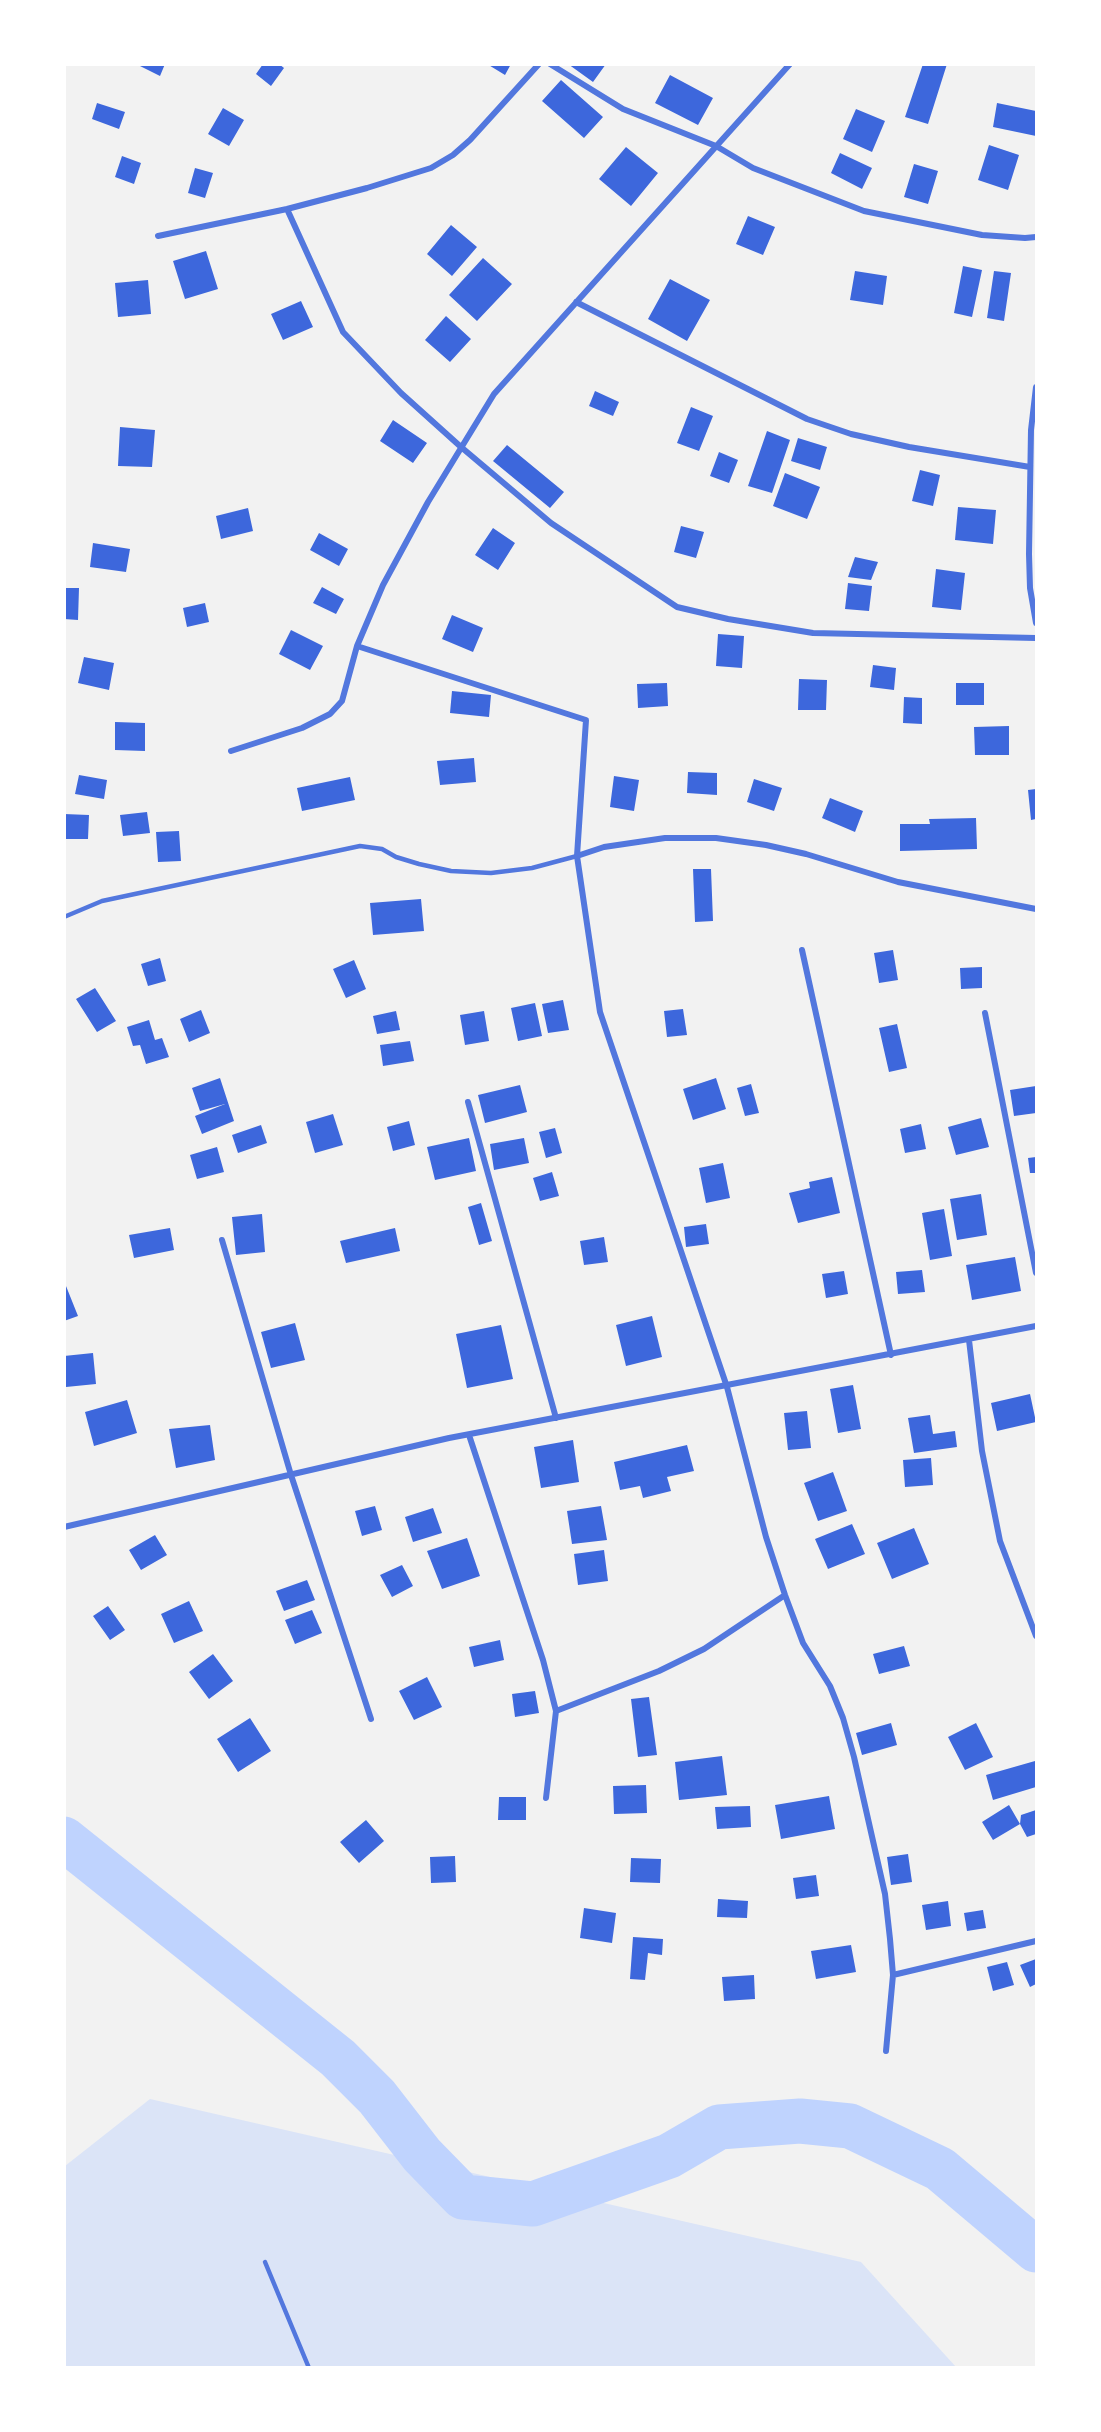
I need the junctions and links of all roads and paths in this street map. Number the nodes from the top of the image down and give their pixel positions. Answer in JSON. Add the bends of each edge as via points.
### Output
{"nodes":[{"id":1,"x":539,"y":64,"type":"edge"},
{"id":2,"x":550,"y":64,"type":"edge"},
{"id":3,"x":790,"y":64,"type":"edge"},
{"id":4,"x":716,"y":146,"type":"junction"},
{"id":5,"x":287,"y":209,"type":"junction"},
{"id":6,"x":158,"y":236,"type":"dead end"},
{"id":7,"x":1036,"y":237,"type":"edge"},
{"id":8,"x":576,"y":302,"type":"junction"},
{"id":9,"x":1036,"y":387,"type":"edge"},
{"id":10,"x":1034,"y":430,"type":"edge"},
{"id":11,"x":461,"y":447,"type":"junction"},
{"id":12,"x":1030,"y":467,"type":"junction"},
{"id":13,"x":1036,"y":623,"type":"edge"},
{"id":14,"x":1036,"y":638,"type":"edge"},
{"id":15,"x":357,"y":646,"type":"junction"},
{"id":16,"x":231,"y":751,"type":"dead end"},
{"id":17,"x":577,"y":855,"type":"junction"},
{"id":18,"x":1036,"y":909,"type":"edge"},
{"id":19,"x":64,"y":917,"type":"edge"},
{"id":20,"x":802,"y":950,"type":"dead end"},
{"id":21,"x":985,"y":1013,"type":"dead end"},
{"id":22,"x":468,"y":1102,"type":"dead end"},
{"id":23,"x":222,"y":1240,"type":"dead end"},
{"id":24,"x":1036,"y":1274,"type":"edge"},
{"id":25,"x":1036,"y":1326,"type":"edge"},
{"id":26,"x":969,"y":1340,"type":"junction"},
{"id":27,"x":891,"y":1355,"type":"junction"},
{"id":28,"x":727,"y":1387,"type":"junction"},
{"id":29,"x":556,"y":1418,"type":"junction"},
{"id":30,"x":470,"y":1435,"type":"junction"},
{"id":31,"x":291,"y":1475,"type":"junction"},
{"id":32,"x":64,"y":1527,"type":"edge"},
{"id":33,"x":785,"y":1595,"type":"junction"},
{"id":34,"x":1036,"y":1635,"type":"edge"},
{"id":35,"x":556,"y":1711,"type":"junction"},
{"id":36,"x":370,"y":1719,"type":"dead end"},
{"id":37,"x":546,"y":1798,"type":"dead end"},
{"id":38,"x":1036,"y":1941,"type":"edge"},
{"id":39,"x":893,"y":1976,"type":"junction"},
{"id":40,"x":886,"y":2051,"type":"dead end"},
{"id":41,"x":265,"y":2262,"type":"dead end"},
{"id":42,"x":309,"y":2367,"type":"edge"}],
"edges":[{"from":1,"to":5,"type":"street","via":[[470,140],[431,168]]},
{"from":2,"to":4,"type":"street","via":[[623,110]]},
{"from":3,"to":4,"type":"street"},
{"from":4,"to":7,"type":"street","via":[[753,168],[864,211],[982,235]]},
{"from":4,"to":8,"type":"street"},
{"from":5,"to":6,"type":"street"},
{"from":5,"to":11,"type":"street","via":[[343,332],[401,393]]},
{"from":8,"to":11,"type":"street","via":[[494,394]]},
{"from":8,"to":12,"type":"street","via":[[807,420],[909,447]]},
{"from":9,"to":10,"type":"street"},
{"from":10,"to":12,"type":"street"},
{"from":11,"to":14,"type":"street","via":[[551,522],[677,607],[813,633]]},
{"from":11,"to":15,"type":"street","via":[[382,585]]},
{"from":12,"to":13,"type":"street","via":[[1030,588]]},
{"from":15,"to":16,"type":"street","via":[[342,701],[330,714],[302,728]]},
{"from":15,"to":17,"type":"street","via":[[586,720]]},
{"from":17,"to":18,"type":"street","via":[[665,838],[716,838],[766,844],[898,882]]},
{"from":17,"to":19,"type":"lane","via":[[532,868],[491,873],[451,871],[360,846],[102,902]]},
{"from":17,"to":28,"type":"street","via":[[600,1012]]},
{"from":20,"to":27,"type":"street"},
{"from":21,"to":24,"type":"street"},
{"from":22,"to":29,"type":"street"},
{"from":23,"to":31,"type":"street"},
{"from":25,"to":26,"type":"street"},
{"from":26,"to":27,"type":"street"},
{"from":26,"to":34,"type":"street","via":[[982,1451],[1000,1541]]},
{"from":27,"to":28,"type":"street"},
{"from":28,"to":29,"type":"street"},
{"from":28,"to":33,"type":"street"},
{"from":29,"to":30,"type":"street"},
{"from":30,"to":31,"type":"street"},
{"from":30,"to":35,"type":"street"},
{"from":31,"to":32,"type":"street"},
{"from":31,"to":36,"type":"street"},
{"from":33,"to":35,"type":"street","via":[[704,1649]]},
{"from":33,"to":39,"type":"street","via":[[804,1643],[830,1686],[843,1718],[885,1894]]},
{"from":35,"to":37,"type":"street"},
{"from":38,"to":39,"type":"street"},
{"from":39,"to":40,"type":"street"},
{"from":41,"to":42,"type":"lane"}]}
